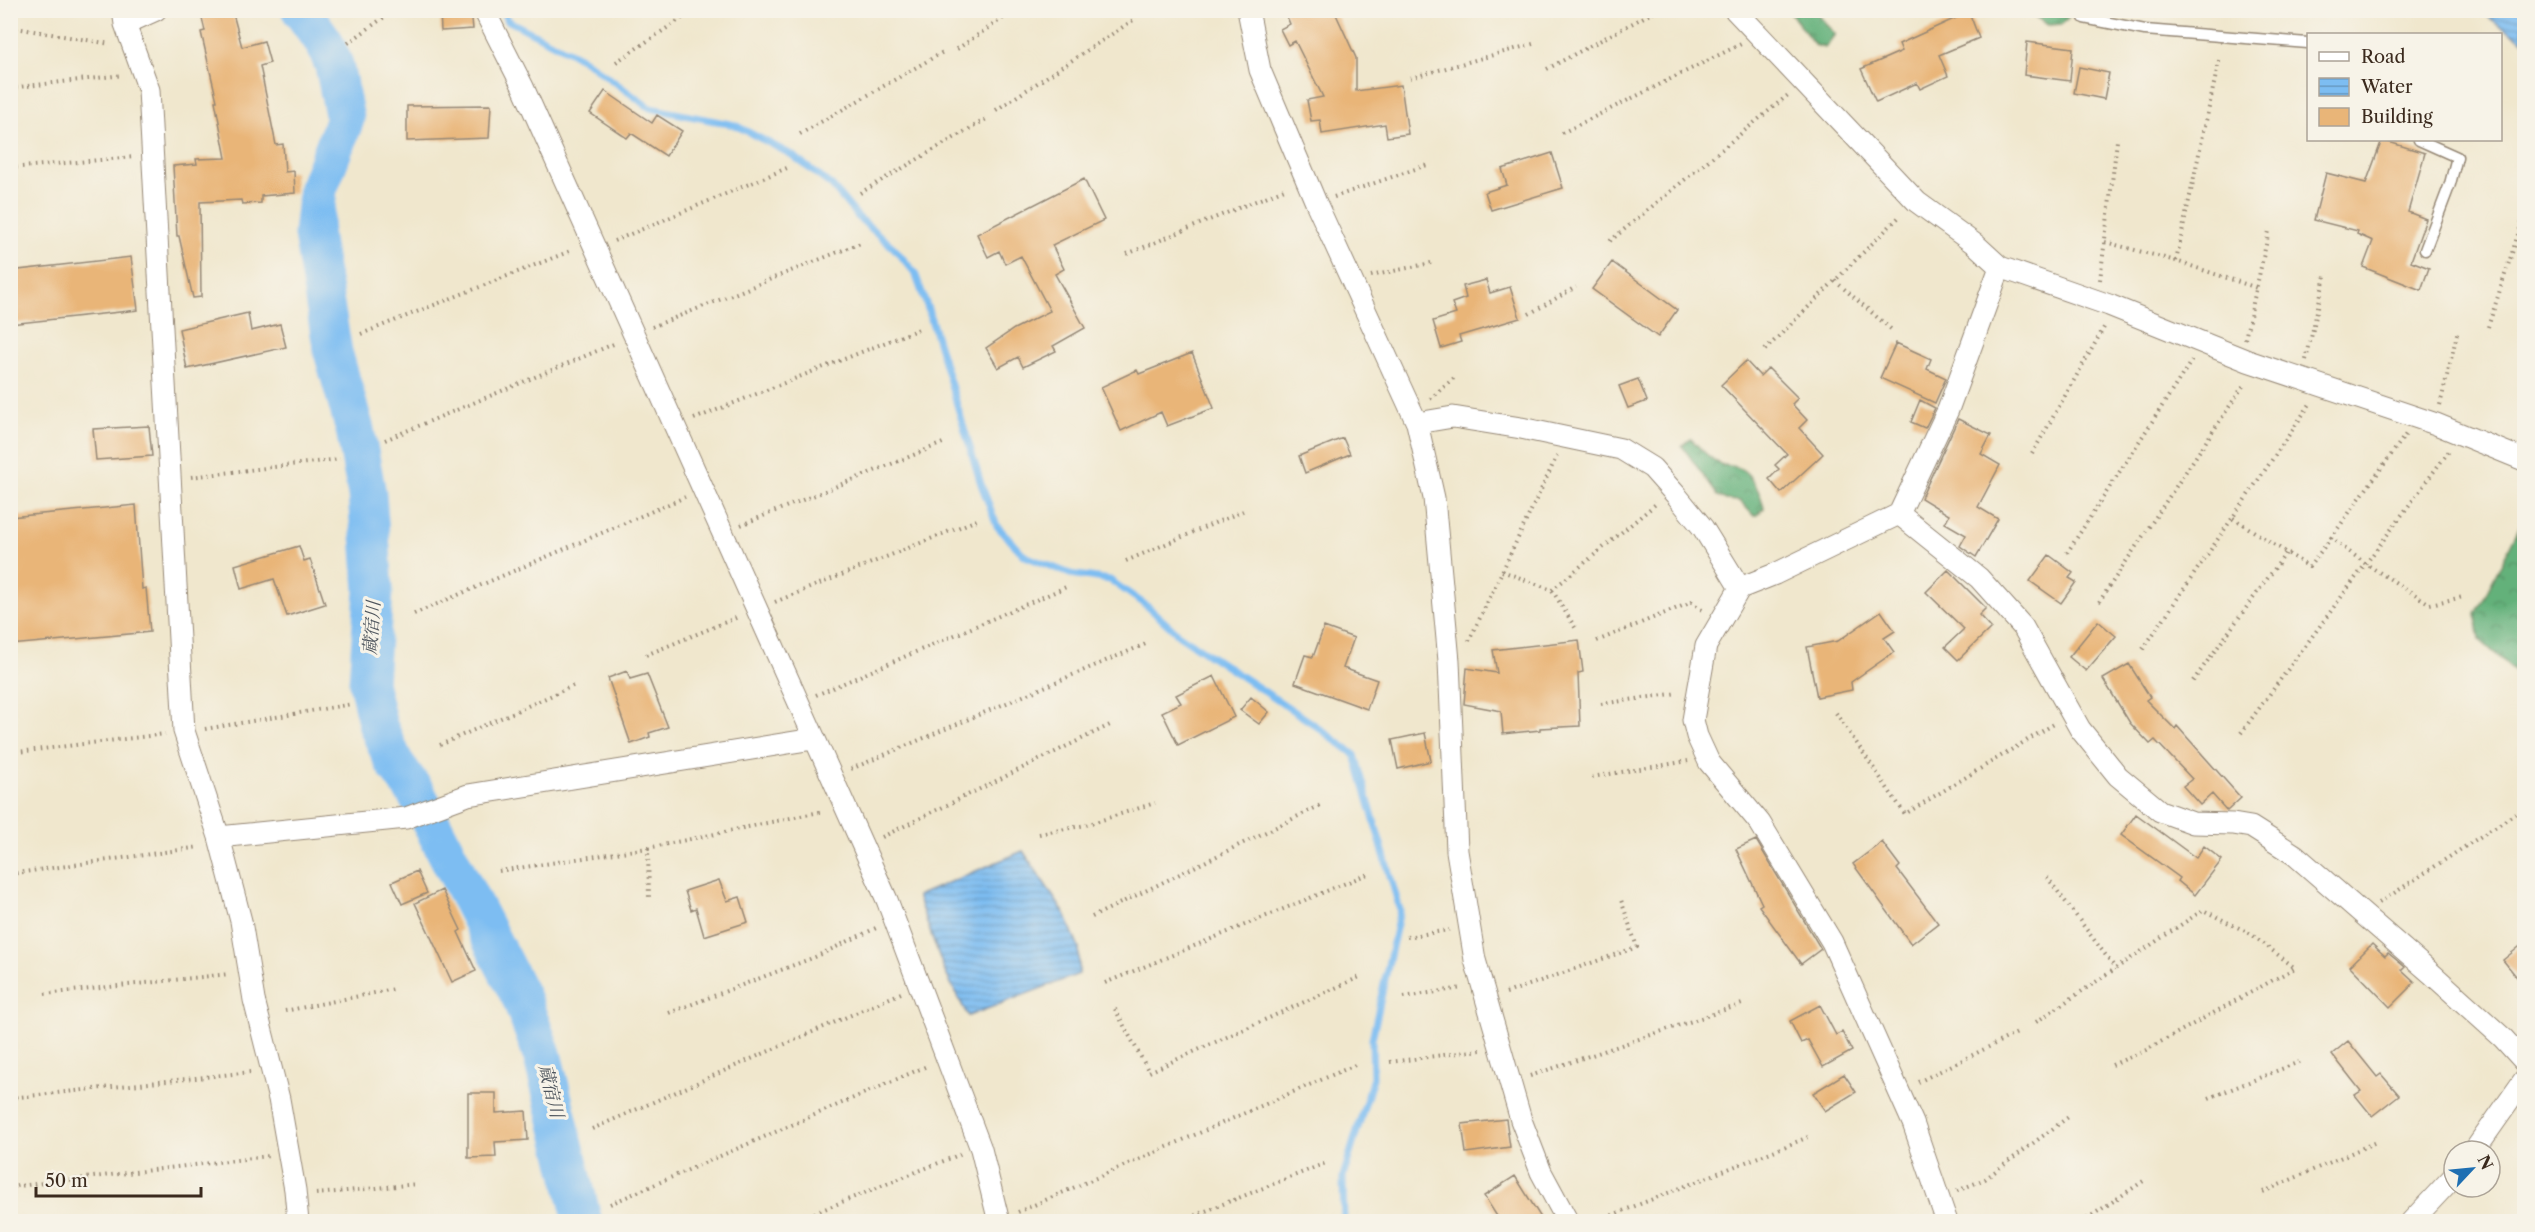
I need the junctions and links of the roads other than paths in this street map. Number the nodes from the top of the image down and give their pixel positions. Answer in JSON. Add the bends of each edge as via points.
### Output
{"nodes":[{"id":1,"x":156,"y":10,"type":"edge"},
{"id":2,"x":484,"y":10,"type":"edge"},
{"id":3,"x":1248,"y":10,"type":"edge"},
{"id":4,"x":1735,"y":10,"type":"edge"},
{"id":5,"x":124,"y":17,"type":"edge"},
{"id":6,"x":2084,"y":18,"type":"dead end"},
{"id":7,"x":2307,"y":43,"type":"edge"},
{"id":8,"x":2421,"y":141,"type":"edge"},
{"id":9,"x":2425,"y":250,"type":"dead end"},
{"id":10,"x":2000,"y":267,"type":"junction"},
{"id":11,"x":1417,"y":423,"type":"junction"},
{"id":12,"x":2524,"y":460,"type":"edge"},
{"id":13,"x":1899,"y":514,"type":"junction"},
{"id":14,"x":1740,"y":588,"type":"junction"},
{"id":15,"x":813,"y":739,"type":"junction"},
{"id":16,"x":211,"y":842,"type":"junction"},
{"id":17,"x":2524,"y":1061,"type":"edge"},
{"id":18,"x":2524,"y":1080,"type":"edge"},
{"id":19,"x":2482,"y":1139,"type":"edge"},
{"id":20,"x":2442,"y":1189,"type":"edge"},
{"id":21,"x":1007,"y":1218,"type":"edge"},
{"id":22,"x":298,"y":1221,"type":"edge"},
{"id":23,"x":1568,"y":1221,"type":"edge"},
{"id":24,"x":1947,"y":1221,"type":"edge"},
{"id":25,"x":2412,"y":1221,"type":"edge"}],
"edges":[{"from":1,"to":5,"type":"street"},
{"from":2,"to":15,"type":"street","via":[[523,87]]},
{"from":3,"to":11,"type":"street","via":[[1260,70]]},
{"from":4,"to":10,"type":"street","via":[[1917,202]]},
{"from":5,"to":16,"type":"street","via":[[149,90],[184,731]]},
{"from":6,"to":7,"type":"lane","via":[[2145,30]]},
{"from":8,"to":9,"type":"lane","via":[[2457,157]]},
{"from":10,"to":12,"type":"street","via":[[2109,305],[2248,361],[2436,424]]},
{"from":10,"to":13,"type":"street","via":[[1948,410]]},
{"from":11,"to":14,"type":"street","via":[[1454,417],[1621,449],[1652,468],[1676,495],[1703,528]]},
{"from":11,"to":23,"type":"street","via":[[1434,498],[1449,661],[1457,851],[1474,960],[1521,1120],[1541,1172]]},
{"from":13,"to":14,"type":"street"},
{"from":13,"to":17,"type":"street","via":[[1979,578],[2024,627],[2080,729],[2118,776],[2160,810],[2193,823],[2251,827],[2295,855],[2432,974]]},
{"from":14,"to":24,"type":"street","via":[[1706,646],[1693,720],[1696,736],[1709,762],[1760,823],[1832,942],[1913,1123]]},
{"from":15,"to":16,"type":"street","via":[[468,795],[406,818]]},
{"from":15,"to":21,"type":"street","via":[[888,900]]},
{"from":16,"to":22,"type":"street","via":[[241,921],[254,999],[279,1099]]},
{"from":18,"to":19,"type":"street"},
{"from":20,"to":25,"type":"street"}]}
